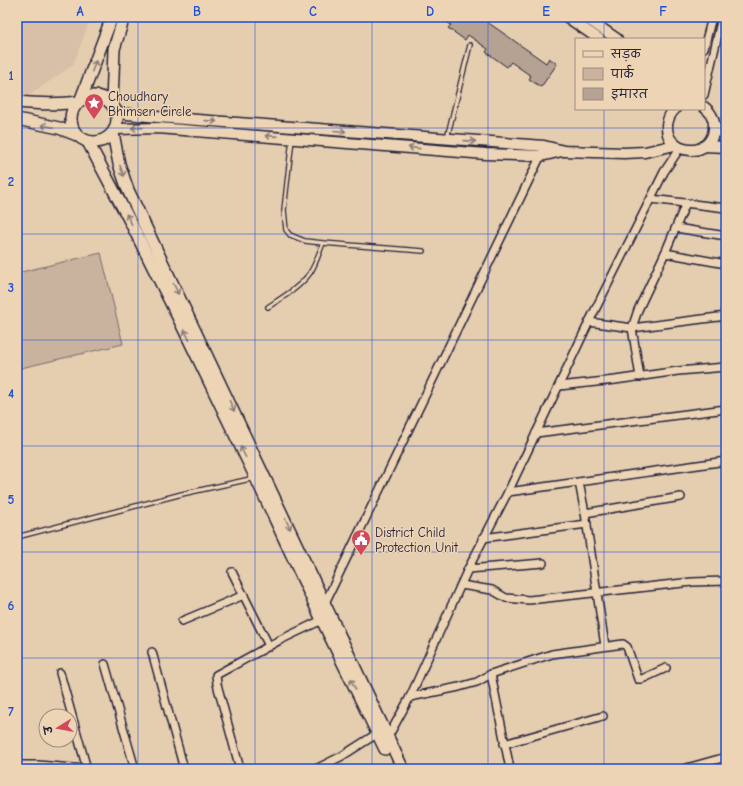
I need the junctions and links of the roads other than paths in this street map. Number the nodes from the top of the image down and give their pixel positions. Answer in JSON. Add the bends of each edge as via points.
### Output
{"nodes":[{"id":1,"x":112,"y":17,"type":"edge"},
{"id":2,"x":124,"y":17,"type":"edge"},
{"id":3,"x":567,"y":17,"type":"edge"},
{"id":4,"x":585,"y":17,"type":"edge"},
{"id":5,"x":712,"y":17,"type":"edge"},
{"id":6,"x":722,"y":17,"type":"edge"},
{"id":7,"x":598,"y":38,"type":"edge"},
{"id":8,"x":616,"y":38,"type":"edge"},
{"id":9,"x":470,"y":44,"type":"dead end"},
{"id":10,"x":705,"y":44,"type":"edge"},
{"id":11,"x":705,"y":91,"type":"edge"},
{"id":12,"x":79,"y":100,"type":"junction"},
{"id":13,"x":17,"y":102,"type":"edge"},
{"id":14,"x":114,"y":108,"type":"junction"},
{"id":15,"x":705,"y":108,"type":"edge"},
{"id":16,"x":674,"y":110,"type":"edge"},
{"id":17,"x":17,"y":119,"type":"edge"},
{"id":18,"x":714,"y":127,"type":"junction"},
{"id":19,"x":114,"y":131,"type":"junction"},
{"id":20,"x":77,"y":135,"type":"junction"},
{"id":21,"x":726,"y":135,"type":"edge"},
{"id":22,"x":292,"y":138,"type":"junction"},
{"id":23,"x":447,"y":139,"type":"junction"},
{"id":24,"x":88,"y":142,"type":"junction"},
{"id":25,"x":544,"y":146,"type":"junction"},
{"id":26,"x":677,"y":146,"type":"junction"},
{"id":27,"x":704,"y":146,"type":"junction"},
{"id":28,"x":726,"y":147,"type":"edge"},
{"id":29,"x":564,"y":151,"type":"junction"},
{"id":30,"x":541,"y":156,"type":"junction"},
{"id":31,"x":651,"y":199,"type":"junction"},
{"id":32,"x":686,"y":203,"type":"junction"},
{"id":33,"x":726,"y":208,"type":"edge"},
{"id":34,"x":676,"y":228,"type":"junction"},
{"id":35,"x":726,"y":236,"type":"edge"},
{"id":36,"x":323,"y":243,"type":"junction"},
{"id":37,"x":423,"y":250,"type":"dead end"},
{"id":38,"x":665,"y":253,"type":"junction"},
{"id":39,"x":726,"y":264,"type":"edge"},
{"id":40,"x":268,"y":307,"type":"dead end"},
{"id":41,"x":726,"y":316,"type":"edge"},
{"id":42,"x":589,"y":322,"type":"junction"},
{"id":43,"x":632,"y":328,"type":"junction"},
{"id":44,"x":726,"y":367,"type":"edge"},
{"id":45,"x":640,"y":377,"type":"junction"},
{"id":46,"x":559,"y":386,"type":"junction"},
{"id":47,"x":726,"y":409,"type":"edge"},
{"id":48,"x":536,"y":433,"type":"junction"},
{"id":49,"x":726,"y":461,"type":"edge"},
{"id":50,"x":260,"y":477,"type":"junction"},
{"id":51,"x":579,"y":482,"type":"junction"},
{"id":52,"x":508,"y":492,"type":"junction"},
{"id":53,"x":681,"y":497,"type":"dead end"},
{"id":54,"x":585,"y":513,"type":"junction"},
{"id":55,"x":587,"y":524,"type":"junction"},
{"id":56,"x":17,"y":537,"type":"edge"},
{"id":57,"x":483,"y":538,"type":"junction"},
{"id":58,"x":543,"y":563,"type":"dead end"},
{"id":59,"x":468,"y":569,"type":"junction"},
{"id":60,"x":232,"y":572,"type":"dead end"},
{"id":61,"x":726,"y":581,"type":"edge"},
{"id":62,"x":461,"y":585,"type":"junction"},
{"id":63,"x":597,"y":592,"type":"junction"},
{"id":64,"x":244,"y":595,"type":"junction"},
{"id":65,"x":325,"y":603,"type":"junction"},
{"id":66,"x":322,"y":620,"type":"junction"},
{"id":67,"x":182,"y":621,"type":"dead end"},
{"id":68,"x":269,"y":646,"type":"junction"},
{"id":69,"x":605,"y":646,"type":"junction"},
{"id":70,"x":152,"y":652,"type":"dead end"},
{"id":71,"x":105,"y":664,"type":"dead end"},
{"id":72,"x":666,"y":668,"type":"dead end"},
{"id":73,"x":60,"y":673,"type":"dead end"},
{"id":74,"x":491,"y":674,"type":"junction"},
{"id":75,"x":410,"y":697,"type":"junction"},
{"id":76,"x":603,"y":716,"type":"dead end"},
{"id":77,"x":383,"y":735,"type":"junction"},
{"id":78,"x":504,"y":744,"type":"junction"},
{"id":79,"x":726,"y":757,"type":"edge"},
{"id":80,"x":17,"y":765,"type":"edge"},
{"id":81,"x":49,"y":767,"type":"edge"},
{"id":82,"x":86,"y":769,"type":"edge"},
{"id":83,"x":135,"y":769,"type":"edge"},
{"id":84,"x":184,"y":769,"type":"edge"},
{"id":85,"x":240,"y":769,"type":"edge"},
{"id":86,"x":316,"y":769,"type":"edge"},
{"id":87,"x":395,"y":769,"type":"edge"},
{"id":88,"x":403,"y":769,"type":"edge"},
{"id":89,"x":510,"y":769,"type":"edge"},
{"id":90,"x":683,"y":769,"type":"edge"}],
"edges":[{"from":12,"to":1,"type":"main road","one_way":true},
{"from":2,"to":14,"type":"main road","via":[[114,49]]},
{"from":3,"to":7,"type":"street"},
{"from":4,"to":8,"type":"street"},
{"from":5,"to":10,"type":"street"},
{"from":6,"to":11,"type":"street"},
{"from":9,"to":23,"type":"lane"},
{"from":12,"to":13,"type":"main road","via":[[59,105]]},
{"from":12,"to":14,"type":"main road","via":[[87,96],[99,96],[106,98]]},
{"from":12,"to":20,"type":"main road","via":[[73,108],[71,121]]},
{"from":14,"to":19,"type":"main road","via":[[118,121]]},
{"from":14,"to":23,"type":"street","one_way":true},
{"from":15,"to":18,"type":"street","via":[[711,115]]},
{"from":16,"to":26,"type":"street","via":[[669,117],[667,129]]},
{"from":20,"to":17,"type":"main road","one_way":true},
{"from":18,"to":21,"type":"street"},
{"from":18,"to":27,"type":"street","via":[[711,138]]},
{"from":22,"to":19,"type":"street","one_way":true,"via":[[158,128]]},
{"from":19,"to":24,"type":"main road","via":[[105,140]]},
{"from":19,"to":50,"type":"main road","one_way":true,"via":[[119,164],[128,190]]},
{"from":20,"to":24,"type":"main road"},
{"from":30,"to":22,"type":"street","one_way":true},
{"from":22,"to":36,"type":"lane","via":[[284,210],[286,230],[296,239]]},
{"from":23,"to":25,"type":"street","one_way":true},
{"from":50,"to":24,"type":"main road","one_way":true},
{"from":25,"to":29,"type":"street"},
{"from":25,"to":30,"type":"street"},
{"from":26,"to":27,"type":"street","via":[[690,150]]},
{"from":26,"to":29,"type":"street","via":[[624,153]]},
{"from":26,"to":31,"type":"street"},
{"from":27,"to":28,"type":"street"},
{"from":29,"to":30,"type":"street"},
{"from":30,"to":65,"type":"street"},
{"from":31,"to":32,"type":"street"},
{"from":31,"to":42,"type":"street"},
{"from":32,"to":33,"type":"street"},
{"from":32,"to":34,"type":"street"},
{"from":34,"to":35,"type":"street"},
{"from":34,"to":38,"type":"street"},
{"from":36,"to":37,"type":"lane"},
{"from":36,"to":40,"type":"lane","via":[[311,272],[290,292]]},
{"from":38,"to":39,"type":"street"},
{"from":38,"to":43,"type":"street"},
{"from":41,"to":43,"type":"street"},
{"from":42,"to":43,"type":"street"},
{"from":42,"to":46,"type":"street"},
{"from":43,"to":45,"type":"street"},
{"from":44,"to":45,"type":"street"},
{"from":45,"to":46,"type":"street"},
{"from":46,"to":48,"type":"street"},
{"from":47,"to":48,"type":"street"},
{"from":48,"to":52,"type":"street"},
{"from":49,"to":51,"type":"street"},
{"from":50,"to":56,"type":"lane","via":[[182,494]]},
{"from":50,"to":65,"type":"main road","one_way":true},
{"from":50,"to":66,"type":"main road"},
{"from":51,"to":52,"type":"street"},
{"from":51,"to":54,"type":"street"},
{"from":52,"to":57,"type":"street"},
{"from":53,"to":54,"type":"street"},
{"from":54,"to":55,"type":"street"},
{"from":55,"to":57,"type":"street"},
{"from":55,"to":63,"type":"street"},
{"from":57,"to":59,"type":"street"},
{"from":58,"to":59,"type":"street"},
{"from":59,"to":62,"type":"street"},
{"from":60,"to":64,"type":"street"},
{"from":61,"to":63,"type":"street"},
{"from":62,"to":63,"type":"street","via":[[492,590],[516,600]]},
{"from":62,"to":75,"type":"street"},
{"from":63,"to":69,"type":"street"},
{"from":64,"to":67,"type":"street"},
{"from":64,"to":68,"type":"street"},
{"from":65,"to":77,"type":"main road"},
{"from":66,"to":68,"type":"street"},
{"from":77,"to":66,"type":"main road","one_way":true},
{"from":68,"to":85,"type":"street","via":[[216,674]]},
{"from":69,"to":72,"type":"street","via":[[623,644],[627,647],[638,679]]},
{"from":69,"to":74,"type":"street","via":[[552,654]]},
{"from":70,"to":84,"type":"street"},
{"from":71,"to":83,"type":"street"},
{"from":73,"to":82,"type":"street"},
{"from":74,"to":75,"type":"street","via":[[477,682]]},
{"from":74,"to":78,"type":"street"},
{"from":75,"to":77,"type":"street"},
{"from":76,"to":78,"type":"street"},
{"from":77,"to":86,"type":"street"},
{"from":77,"to":87,"type":"main road"},
{"from":77,"to":88,"type":"main road"},
{"from":78,"to":89,"type":"street"},
{"from":79,"to":90,"type":"street"},
{"from":80,"to":81,"type":"street"},
{"from":81,"to":82,"type":"street"}]}
